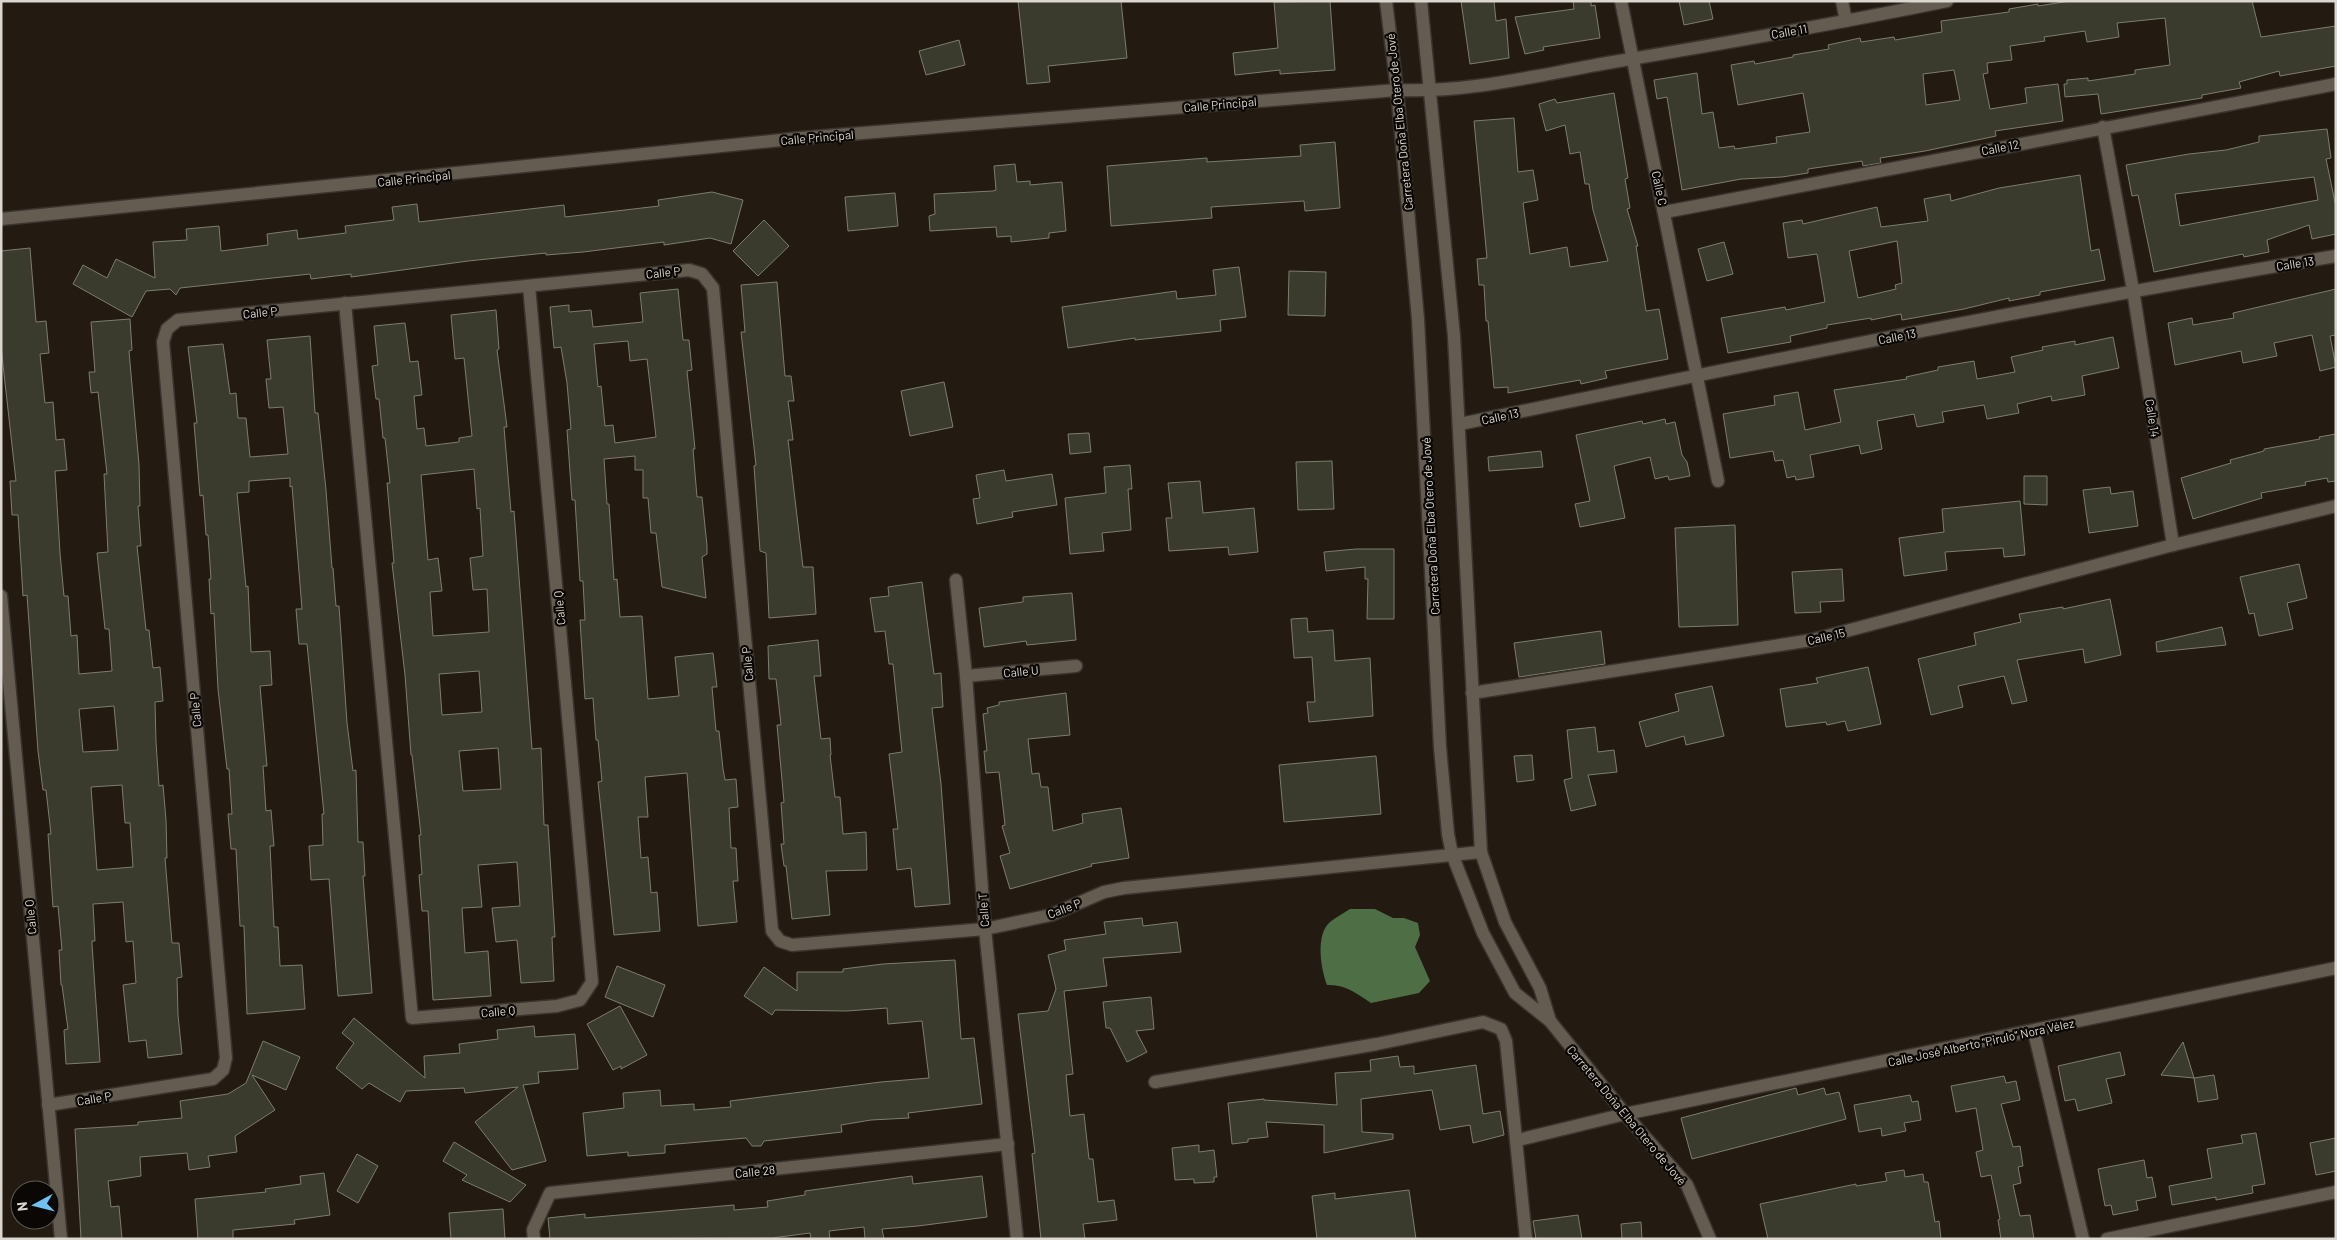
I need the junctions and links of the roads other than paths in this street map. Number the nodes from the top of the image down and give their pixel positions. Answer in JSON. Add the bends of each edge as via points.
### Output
{"nodes":[{"id":1,"x":1386,"y":1,"type":"edge"},
{"id":2,"x":1421,"y":1,"type":"edge"},
{"id":3,"x":1621,"y":1,"type":"edge"},
{"id":4,"x":1842,"y":1,"type":"edge"},
{"id":5,"x":1947,"y":1,"type":"edge"},
{"id":6,"x":1846,"y":21,"type":"junction"},
{"id":7,"x":1632,"y":59,"type":"junction"},
{"id":8,"x":2336,"y":84,"type":"edge"},
{"id":9,"x":1397,"y":90,"type":"junction"},
{"id":10,"x":1430,"y":91,"type":"junction"},
{"id":11,"x":2103,"y":127,"type":"junction"},
{"id":12,"x":1665,"y":212,"type":"junction"},
{"id":13,"x":1,"y":219,"type":"edge"},
{"id":14,"x":2336,"y":256,"type":"edge"},
{"id":15,"x":529,"y":286,"type":"junction"},
{"id":16,"x":2134,"y":290,"type":"junction"},
{"id":17,"x":345,"y":304,"type":"junction"},
{"id":18,"x":1698,"y":375,"type":"junction"},
{"id":19,"x":1460,"y":424,"type":"junction"},
{"id":20,"x":1718,"y":482,"type":"dead end"},
{"id":21,"x":2336,"y":506,"type":"edge"},
{"id":22,"x":2173,"y":545,"type":"junction"},
{"id":23,"x":956,"y":580,"type":"dead end"},
{"id":24,"x":1,"y":596,"type":"edge"},
{"id":25,"x":1076,"y":666,"type":"dead end"},
{"id":26,"x":966,"y":676,"type":"junction"},
{"id":27,"x":1472,"y":693,"type":"junction"},
{"id":28,"x":8,"y":746,"type":"edge"},
{"id":29,"x":1481,"y":852,"type":"junction"},
{"id":30,"x":1452,"y":854,"type":"junction"},
{"id":31,"x":984,"y":930,"type":"junction"},
{"id":32,"x":2336,"y":968,"type":"edge"},
{"id":33,"x":1550,"y":1021,"type":"junction"},
{"id":34,"x":2034,"y":1032,"type":"junction"},
{"id":35,"x":1155,"y":1082,"type":"dead end"},
{"id":36,"x":48,"y":1105,"type":"junction"},
{"id":37,"x":1625,"y":1114,"type":"junction"},
{"id":38,"x":1518,"y":1140,"type":"junction"},
{"id":39,"x":1008,"y":1144,"type":"junction"},
{"id":40,"x":2336,"y":1192,"type":"edge"},
{"id":41,"x":61,"y":1239,"type":"edge"},
{"id":42,"x":534,"y":1239,"type":"edge"},
{"id":43,"x":1017,"y":1239,"type":"edge"},
{"id":44,"x":1526,"y":1239,"type":"edge"},
{"id":45,"x":1710,"y":1239,"type":"edge"},
{"id":46,"x":2083,"y":1239,"type":"edge"},
{"id":47,"x":2107,"y":1239,"type":"edge"}],
"edges":[{"from":1,"to":9,"type":"street","name":"Carretera Doña Elba Otero de Jové"},
{"from":2,"to":10,"type":"street","name":"Carretera Doña Elba Otero de Jové"},
{"from":3,"to":7,"type":"street","name":"Calle C"},
{"from":4,"to":6,"type":"street"},
{"from":5,"to":6,"type":"street","name":"Calle 11"},
{"from":6,"to":7,"type":"street","name":"Calle 11"},
{"from":7,"to":10,"type":"street","name":"Calle Principal"},
{"from":7,"to":12,"type":"street","name":"Calle C"},
{"from":8,"to":11,"type":"street","name":"Calle 12"},
{"from":9,"to":10,"type":"street","name":"Calle Principal"},
{"from":9,"to":13,"type":"street","name":"Calle Principal","via":[[801,138]]},
{"from":9,"to":30,"type":"street","name":"Carretera Doña Elba Otero de Jové","via":[[1418,319],[1440,747]]},
{"from":10,"to":19,"type":"street","name":"Carretera Doña Elba Otero de Jové"},
{"from":11,"to":12,"type":"street","name":"Calle 12"},
{"from":11,"to":16,"type":"street","name":"Calle 14"},
{"from":12,"to":18,"type":"street","name":"Calle C"},
{"from":14,"to":16,"type":"street","name":"Calle 13"},
{"from":15,"to":17,"type":"street","name":"Calle P"},
{"from":15,"to":17,"type":"street","name":"Calle Q","via":[[592,982],[580,1000],[557,1006],[412,1018]]},
{"from":15,"to":31,"type":"street","name":"Calle P","via":[[689,270],[702,274],[713,288],[772,931],[780,942],[792,945]]},
{"from":16,"to":18,"type":"street","name":"Calle 13"},
{"from":16,"to":22,"type":"street","name":"Calle 14"},
{"from":17,"to":36,"type":"street","name":"Calle P","via":[[178,320],[167,329],[163,342],[226,1058],[223,1070],[213,1079]]},
{"from":18,"to":19,"type":"street","name":"Calle 13"},
{"from":18,"to":20,"type":"street","name":"Calle C"},
{"from":19,"to":27,"type":"street","name":"Carretera Doña Elba Otero de Jové"},
{"from":21,"to":22,"type":"street"},
{"from":22,"to":27,"type":"street","name":"Calle 15","via":[[1812,640]]},
{"from":23,"to":26,"type":"street","name":"Calle T"},
{"from":24,"to":28,"type":"street","name":"Calle O"},
{"from":25,"to":26,"type":"street","name":"Calle U"},
{"from":26,"to":31,"type":"street","name":"Calle T"},
{"from":27,"to":29,"type":"street","name":"Carretera Doña Elba Otero de Jové"},
{"from":28,"to":36,"type":"street","name":"Calle O"},
{"from":29,"to":30,"type":"street","name":"Calle P"},
{"from":29,"to":33,"type":"street","name":"Carretera Doña Elba Otero de Jové","via":[[1505,922],[1540,988]]},
{"from":30,"to":31,"type":"street","name":"Calle P","via":[[1124,888],[1104,892],[1051,915]]},
{"from":30,"to":33,"type":"street","name":"Carretera Doña Elba Otero de Jové","via":[[1483,933],[1515,993]]},
{"from":31,"to":39,"type":"street","name":"Calle T"},
{"from":32,"to":34,"type":"street","name":"Calle José Alberto \"Pirulo\" Nora Vélez"},
{"from":33,"to":37,"type":"street","name":"Carretera Doña Elba Otero de Jové"},
{"from":34,"to":37,"type":"street","name":"Calle José Alberto \"Pirulo\" Nora Vélez"},
{"from":34,"to":46,"type":"street"},
{"from":35,"to":38,"type":"street","via":[[1377,1044],[1483,1022],[1501,1029],[1506,1042]]},
{"from":36,"to":41,"type":"street","name":"Calle O"},
{"from":37,"to":38,"type":"street","name":"Calle José Alberto \"Pirulo\" Nora Vélez"},
{"from":37,"to":45,"type":"street","name":"Carretera Doña Elba Otero de Jové","via":[[1686,1186]]},
{"from":38,"to":44,"type":"street"},
{"from":39,"to":42,"type":"street","name":"Calle 28","via":[[550,1193],[533,1230]]},
{"from":39,"to":43,"type":"street","name":"Calle T"},
{"from":40,"to":47,"type":"street"}]}
